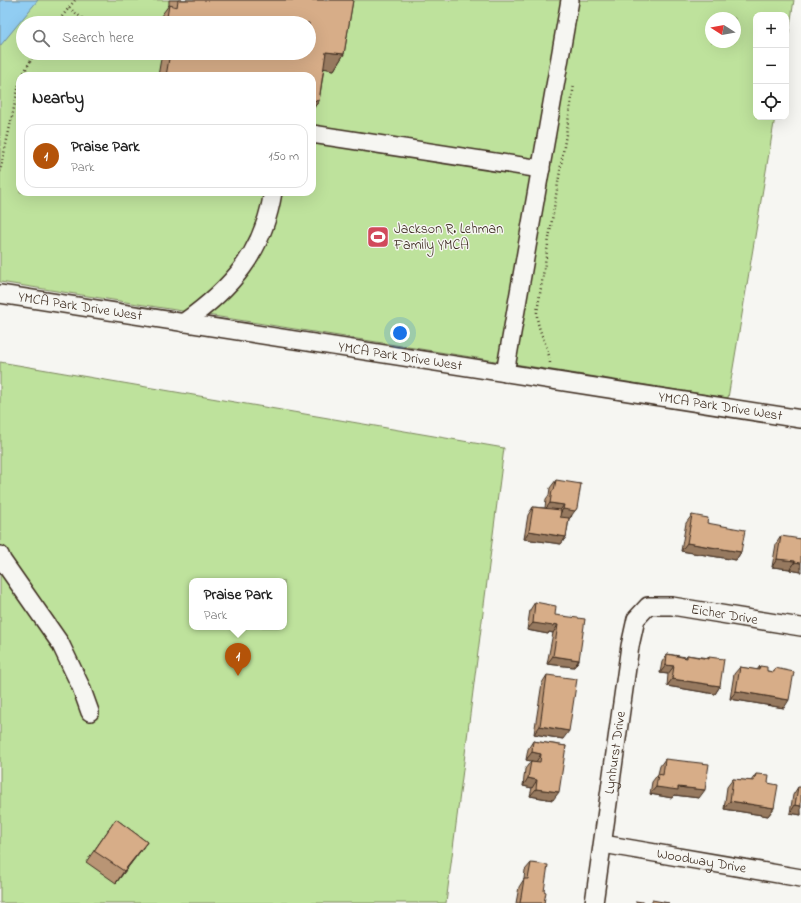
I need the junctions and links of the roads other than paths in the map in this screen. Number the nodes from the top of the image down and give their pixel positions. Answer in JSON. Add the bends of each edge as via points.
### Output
{"nodes":[{"id":1,"x":570,"y":0,"type":"edge"},
{"id":2,"x":316,"y":135,"type":"edge"},
{"id":3,"x":541,"y":169,"type":"junction"},
{"id":4,"x":272,"y":196,"type":"edge"},
{"id":5,"x":0,"y":294,"type":"edge"},
{"id":6,"x":183,"y":323,"type":"junction"},
{"id":7,"x":506,"y":373,"type":"junction"},
{"id":8,"x":801,"y":419,"type":"edge"},
{"id":9,"x":0,"y":555,"type":"edge"},
{"id":10,"x":648,"y":606,"type":"joint"},
{"id":11,"x":801,"y":627,"type":"edge"},
{"id":12,"x":90,"y":712,"type":"dead end"},
{"id":13,"x":603,"y":844,"type":"junction"},
{"id":14,"x":801,"y":878,"type":"edge"},
{"id":15,"x":594,"y":903,"type":"edge"}],
"edges":[{"from":1,"to":3,"type":"street"},
{"from":2,"to":3,"type":"street"},
{"from":3,"to":7,"type":"street"},
{"from":4,"to":6,"type":"street","via":[[259,239],[246,265],[219,296]]},
{"from":5,"to":6,"type":"street","name":"YMCA Park Drive West"},
{"from":6,"to":7,"type":"street","name":"YMCA Park Drive West"},
{"from":7,"to":8,"type":"street","name":"YMCA Park Drive West"},
{"from":9,"to":12,"type":"street","via":[[60,643]]},
{"from":10,"to":11,"type":"street","name":"Eicher Drive","via":[[672,606]]},
{"from":10,"to":13,"type":"street","name":"Lynhurst Drive","via":[[636,619],[630,646]]},
{"from":13,"to":14,"type":"street","name":"Woodway Drive"},
{"from":13,"to":15,"type":"street","name":"Lynhurst Drive"}]}
